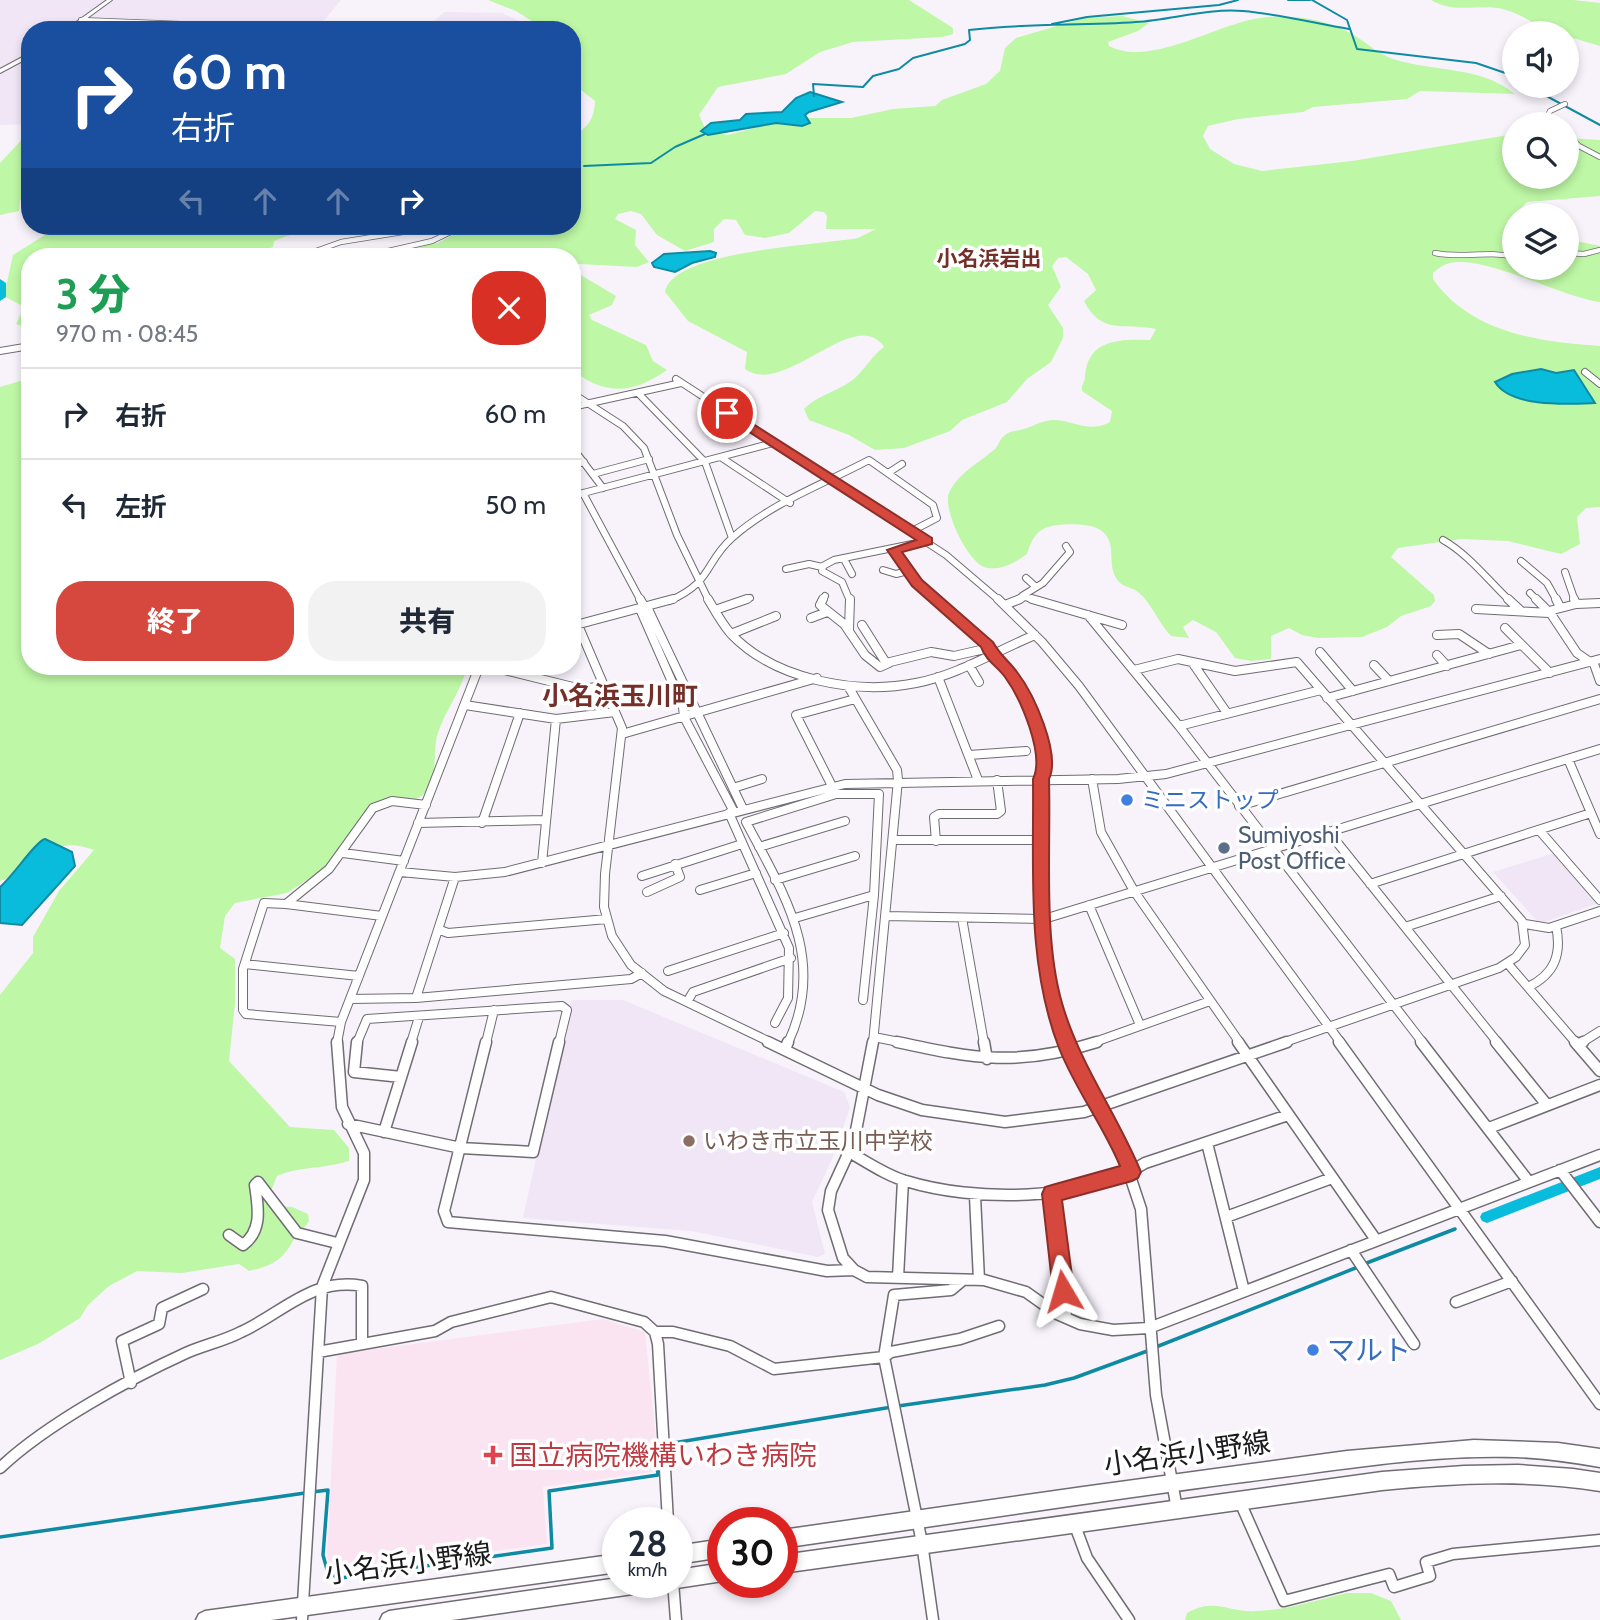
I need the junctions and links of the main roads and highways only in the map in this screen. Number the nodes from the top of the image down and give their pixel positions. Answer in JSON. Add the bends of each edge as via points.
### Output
{"nodes":[{"id":1,"x":1600,"y":1458,"type":"edge"},
{"id":2,"x":1600,"y":1482,"type":"edge"},
{"id":3,"x":798,"y":1537,"type":"edge"},
{"id":4,"x":798,"y":1562,"type":"edge"},
{"id":5,"x":602,"y":1565,"type":"edge"},
{"id":6,"x":602,"y":1590,"type":"edge"},
{"id":7,"x":302,"y":1612,"type":"edge"},
{"id":8,"x":430,"y":1617,"type":"edge"},
{"id":9,"x":205,"y":1620,"type":"edge"},
{"id":10,"x":389,"y":1620,"type":"edge"}],
"edges":[{"from":1,"to":3,"type":"main road","name":"小名浜小野線","via":[[1510,1448],[1433,1450]]},
{"from":2,"to":4,"type":"main road","via":[[1474,1472],[1382,1481]]},
{"from":5,"to":7,"type":"main road","name":"小名浜小野線"},
{"from":6,"to":8,"type":"main road"},
{"from":7,"to":9,"type":"main road","name":"小名浜小野線"},
{"from":8,"to":10,"type":"main road"}]}
